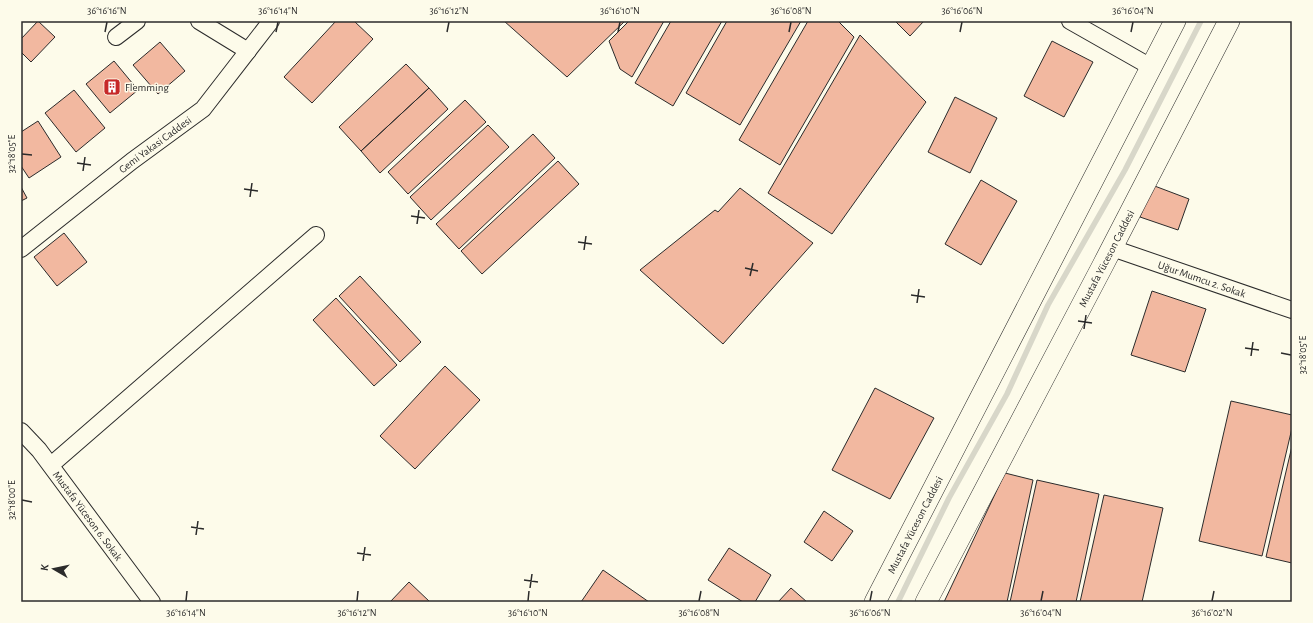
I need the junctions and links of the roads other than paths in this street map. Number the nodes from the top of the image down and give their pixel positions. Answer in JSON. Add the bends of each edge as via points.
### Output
{"nodes":[{"id":1,"x":137,"y":21,"type":"edge"},
{"id":2,"x":199,"y":21,"type":"edge"},
{"id":3,"x":271,"y":21,"type":"edge"},
{"id":4,"x":1070,"y":21,"type":"edge"},
{"id":5,"x":1175,"y":21,"type":"edge"},
{"id":6,"x":1229,"y":21,"type":"edge"},
{"id":7,"x":116,"y":37,"type":"dead end"},
{"id":8,"x":248,"y":50,"type":"junction"},
{"id":9,"x":1151,"y":67,"type":"junction"},
{"id":10,"x":316,"y":235,"type":"dead end"},
{"id":11,"x":1112,"y":248,"type":"junction"},
{"id":12,"x":21,"y":249,"type":"edge"},
{"id":13,"x":1292,"y":310,"type":"edge"},
{"id":14,"x":21,"y":431,"type":"edge"},
{"id":15,"x":51,"y":465,"type":"junction"},
{"id":16,"x":152,"y":602,"type":"edge"},
{"id":17,"x":875,"y":602,"type":"edge"},
{"id":18,"x":926,"y":602,"type":"edge"}],
"edges":[{"from":1,"to":7,"type":"street"},
{"from":2,"to":8,"type":"street"},
{"from":3,"to":8,"type":"street","name":"Gemi Yakasi Caddesi"},
{"from":4,"to":9,"type":"street"},
{"from":5,"to":9,"type":"street","name":"Mustafa Yüceson Caddesi"},
{"from":6,"to":11,"type":"street","name":"Mustafa Yüceson Caddesi"},
{"from":8,"to":12,"type":"street","name":"Gemi Yakasi Caddesi","via":[[203,109],[132,161]]},
{"from":9,"to":17,"type":"street","name":"Mustafa Yüceson Caddesi"},
{"from":10,"to":15,"type":"street"},
{"from":11,"to":13,"type":"street","name":"Uğur Mumcu 2. Sokak"},
{"from":11,"to":18,"type":"street","name":"Mustafa Yüceson Caddesi"},
{"from":14,"to":15,"type":"street","name":"Mustafa Yüceson 6. Sokak"},
{"from":15,"to":16,"type":"street","name":"Mustafa Yüceson 6. Sokak"}]}
